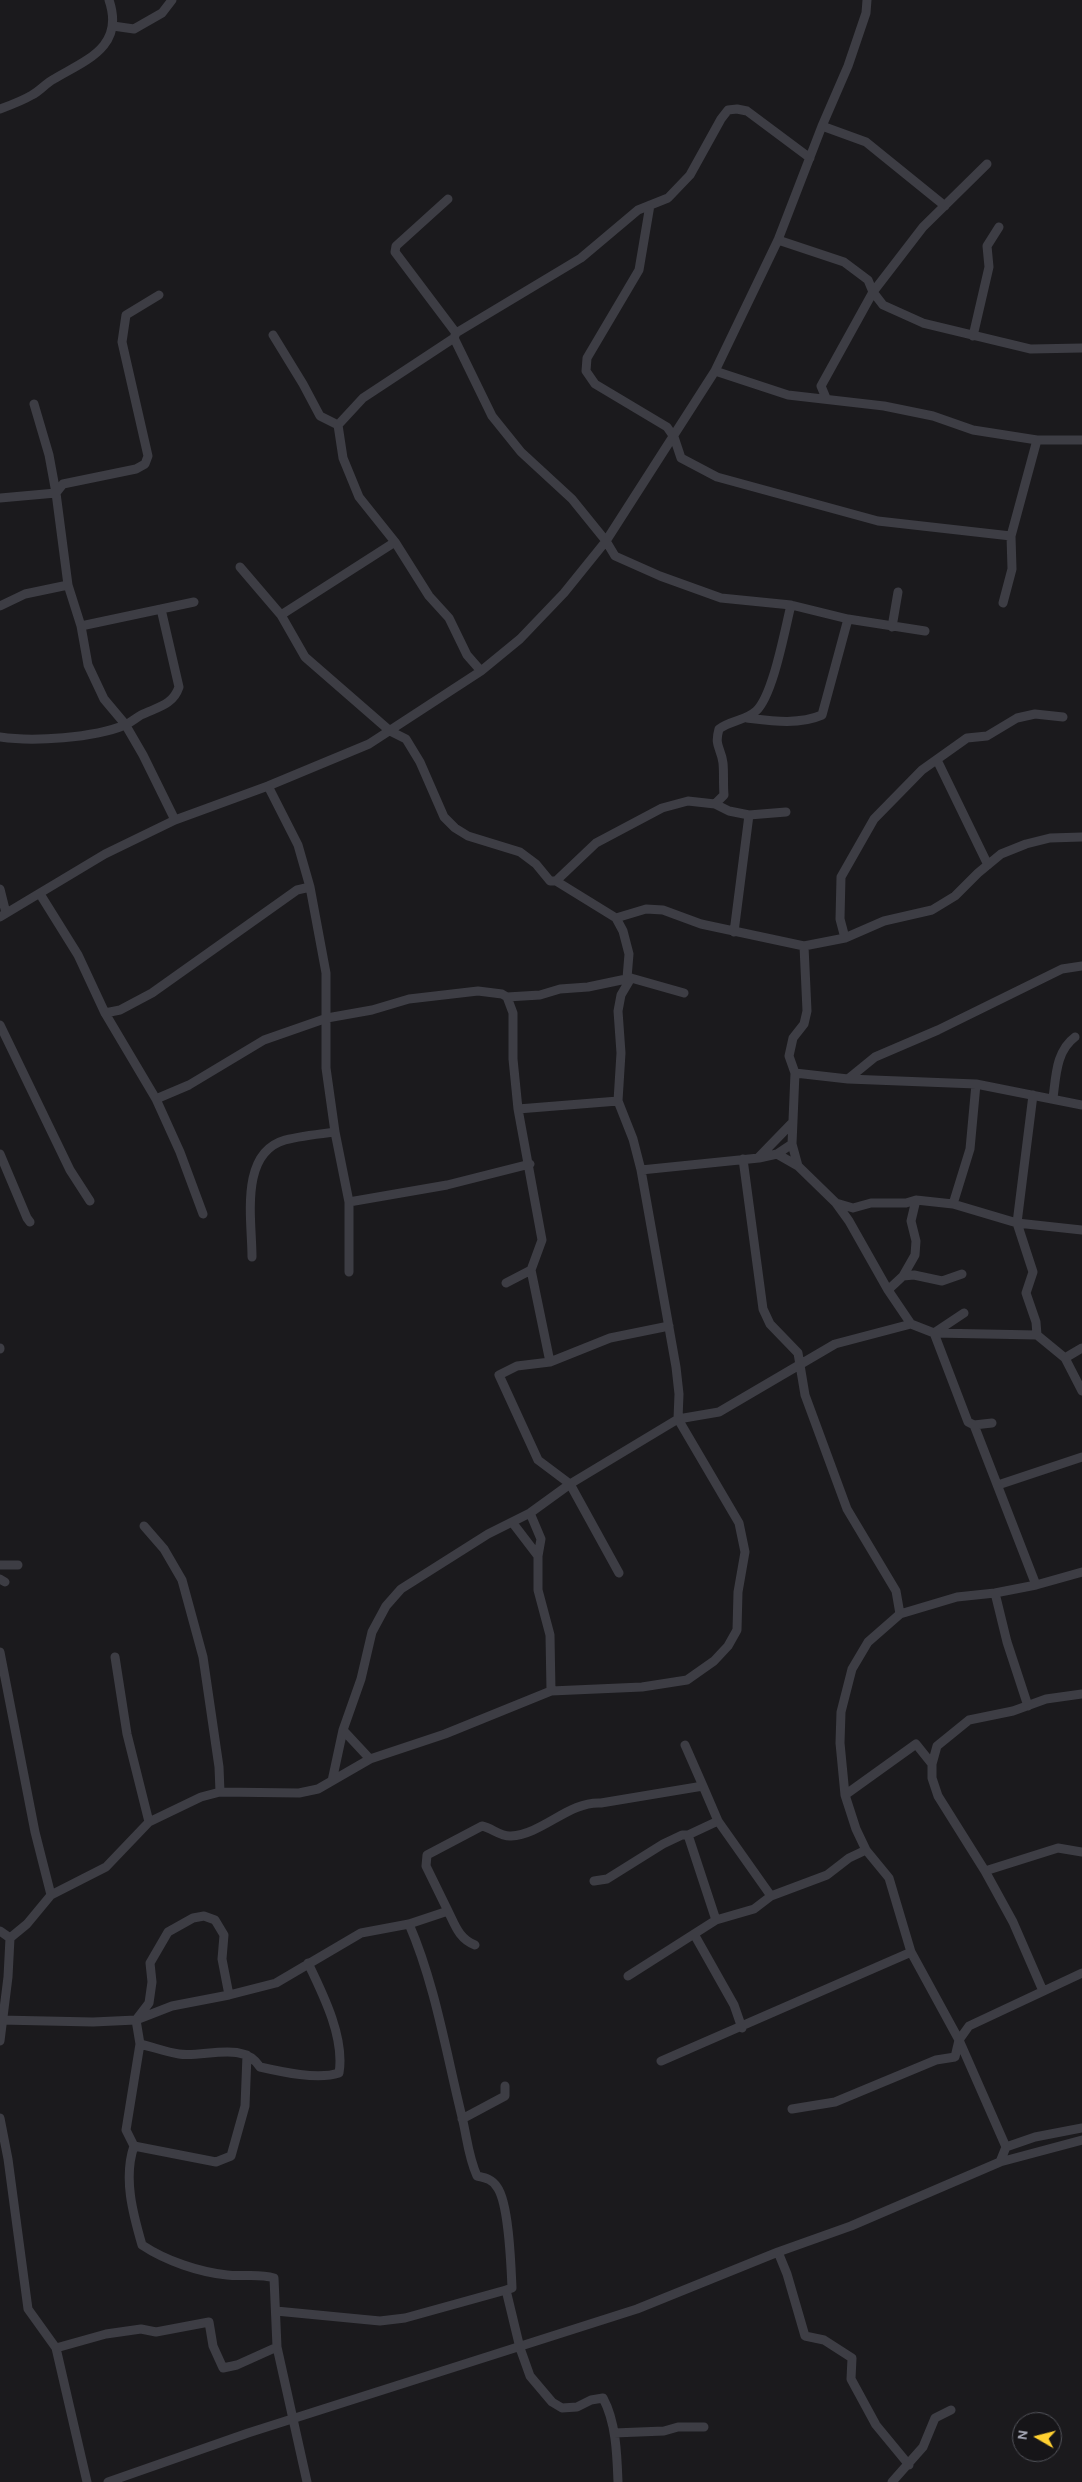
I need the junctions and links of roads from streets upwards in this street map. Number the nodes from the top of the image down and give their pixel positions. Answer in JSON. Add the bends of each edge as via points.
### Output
{"nodes":[{"id":1,"x":109,"y":0,"type":"edge"},
{"id":2,"x":172,"y":0,"type":"edge"},
{"id":3,"x":866,"y":0,"type":"edge"},
{"id":4,"x":113,"y":26,"type":"junction"},
{"id":5,"x":0,"y":110,"type":"edge"},
{"id":6,"x":822,"y":126,"type":"junction"},
{"id":7,"x":810,"y":158,"type":"junction"},
{"id":8,"x":987,"y":164,"type":"dead end"},
{"id":9,"x":448,"y":199,"type":"dead end"},
{"id":10,"x":650,"y":205,"type":"junction"},
{"id":11,"x":945,"y":206,"type":"junction"},
{"id":12,"x":999,"y":227,"type":"dead end"},
{"id":13,"x":778,"y":240,"type":"junction"},
{"id":14,"x":873,"y":292,"type":"junction"},
{"id":15,"x":159,"y":295,"type":"dead end"},
{"id":16,"x":273,"y":335,"type":"dead end"},
{"id":17,"x":455,"y":336,"type":"junction"},
{"id":18,"x":973,"y":336,"type":"junction"},
{"id":19,"x":1082,"y":342,"type":"edge"},
{"id":20,"x":1082,"y":348,"type":"edge"},
{"id":21,"x":715,"y":370,"type":"junction"},
{"id":22,"x":826,"y":398,"type":"junction"},
{"id":23,"x":34,"y":404,"type":"dead end"},
{"id":24,"x":338,"y":425,"type":"junction"},
{"id":25,"x":674,"y":437,"type":"junction"},
{"id":26,"x":1037,"y":440,"type":"junction"},
{"id":27,"x":1082,"y":440,"type":"edge"},
{"id":28,"x":56,"y":493,"type":"junction"},
{"id":29,"x":0,"y":498,"type":"edge"},
{"id":30,"x":1011,"y":536,"type":"junction"},
{"id":31,"x":606,"y":541,"type":"junction"},
{"id":32,"x":395,"y":542,"type":"junction"},
{"id":33,"x":240,"y":567,"type":"dead end"},
{"id":34,"x":68,"y":585,"type":"junction"},
{"id":35,"x":898,"y":592,"type":"dead end"},
{"id":36,"x":194,"y":602,"type":"dead end"},
{"id":37,"x":1003,"y":603,"type":"dead end"},
{"id":38,"x":791,"y":605,"type":"junction"},
{"id":39,"x":0,"y":606,"type":"edge"},
{"id":40,"x":161,"y":609,"type":"junction"},
{"id":41,"x":281,"y":615,"type":"junction"},
{"id":42,"x":848,"y":619,"type":"junction"},
{"id":43,"x":81,"y":626,"type":"junction"},
{"id":44,"x":892,"y":627,"type":"junction"},
{"id":45,"x":925,"y":631,"type":"dead end"},
{"id":46,"x":481,"y":671,"type":"junction"},
{"id":47,"x":1063,"y":717,"type":"dead end"},
{"id":48,"x":747,"y":718,"type":"junction"},
{"id":49,"x":125,"y":724,"type":"junction"},
{"id":50,"x":390,"y":731,"type":"junction"},
{"id":51,"x":0,"y":738,"type":"edge"},
{"id":52,"x":937,"y":760,"type":"junction"},
{"id":53,"x":268,"y":786,"type":"junction"},
{"id":54,"x":715,"y":804,"type":"junction"},
{"id":55,"x":786,"y":812,"type":"dead end"},
{"id":56,"x":749,"y":815,"type":"junction"},
{"id":57,"x":175,"y":820,"type":"junction"},
{"id":58,"x":1082,"y":837,"type":"edge"},
{"id":59,"x":988,"y":865,"type":"junction"},
{"id":60,"x":556,"y":881,"type":"junction"},
{"id":61,"x":310,"y":888,"type":"junction"},
{"id":62,"x":0,"y":889,"type":"edge"},
{"id":63,"x":40,"y":894,"type":"junction"},
{"id":64,"x":3,"y":915,"type":"edge"},
{"id":65,"x":616,"y":918,"type":"junction"},
{"id":66,"x":734,"y":932,"type":"junction"},
{"id":67,"x":845,"y":938,"type":"junction"},
{"id":68,"x":804,"y":946,"type":"junction"},
{"id":69,"x":1082,"y":966,"type":"edge"},
{"id":70,"x":631,"y":978,"type":"junction"},
{"id":71,"x":684,"y":993,"type":"dead end"},
{"id":72,"x":507,"y":997,"type":"junction"},
{"id":73,"x":105,"y":1013,"type":"junction"},
{"id":74,"x":327,"y":1018,"type":"junction"},
{"id":75,"x":0,"y":1024,"type":"edge"},
{"id":76,"x":1075,"y":1037,"type":"dead end"},
{"id":77,"x":795,"y":1073,"type":"junction"},
{"id":78,"x":848,"y":1079,"type":"junction"},
{"id":79,"x":976,"y":1084,"type":"junction"},
{"id":80,"x":1033,"y":1095,"type":"junction"},
{"id":81,"x":1053,"y":1098,"type":"junction"},
{"id":82,"x":156,"y":1099,"type":"junction"},
{"id":83,"x":618,"y":1101,"type":"junction"},
{"id":84,"x":1082,"y":1105,"type":"edge"},
{"id":85,"x":518,"y":1109,"type":"junction"},
{"id":86,"x":792,"y":1123,"type":"junction"},
{"id":87,"x":335,"y":1132,"type":"junction"},
{"id":88,"x":792,"y":1144,"type":"junction"},
{"id":89,"x":0,"y":1154,"type":"edge"},
{"id":90,"x":778,"y":1154,"type":"junction"},
{"id":91,"x":759,"y":1158,"type":"junction"},
{"id":92,"x":743,"y":1159,"type":"junction"},
{"id":93,"x":530,"y":1164,"type":"junction"},
{"id":94,"x":798,"y":1166,"type":"junction"},
{"id":95,"x":641,"y":1170,"type":"junction"},
{"id":96,"x":916,"y":1200,"type":"junction"},
{"id":97,"x":90,"y":1201,"type":"dead end"},
{"id":98,"x":349,"y":1202,"type":"junction"},
{"id":99,"x":836,"y":1203,"type":"junction"},
{"id":100,"x":953,"y":1204,"type":"junction"},
{"id":101,"x":853,"y":1208,"type":"junction"},
{"id":102,"x":203,"y":1214,"type":"dead end"},
{"id":103,"x":849,"y":1221,"type":"junction"},
{"id":104,"x":30,"y":1222,"type":"dead end"},
{"id":105,"x":1017,"y":1224,"type":"junction"},
{"id":106,"x":1082,"y":1230,"type":"edge"},
{"id":107,"x":252,"y":1257,"type":"dead end"},
{"id":108,"x":531,"y":1270,"type":"junction"},
{"id":109,"x":349,"y":1272,"type":"dead end"},
{"id":110,"x":962,"y":1274,"type":"dead end"},
{"id":111,"x":903,"y":1276,"type":"junction"},
{"id":112,"x":506,"y":1283,"type":"dead end"},
{"id":113,"x":888,"y":1290,"type":"junction"},
{"id":114,"x":964,"y":1313,"type":"dead end"},
{"id":115,"x":911,"y":1324,"type":"junction"},
{"id":116,"x":669,"y":1326,"type":"junction"},
{"id":117,"x":934,"y":1333,"type":"junction"},
{"id":118,"x":1037,"y":1336,"type":"junction"},
{"id":119,"x":1082,"y":1348,"type":"edge"},
{"id":120,"x":1066,"y":1358,"type":"junction"},
{"id":121,"x":550,"y":1362,"type":"junction"},
{"id":122,"x":800,"y":1364,"type":"junction"},
{"id":123,"x":1082,"y":1391,"type":"edge"},
{"id":124,"x":678,"y":1419,"type":"junction"},
{"id":125,"x":992,"y":1423,"type":"dead end"},
{"id":126,"x":974,"y":1424,"type":"junction"},
{"id":127,"x":1082,"y":1457,"type":"edge"},
{"id":128,"x":570,"y":1484,"type":"junction"},
{"id":129,"x":998,"y":1484,"type":"junction"},
{"id":130,"x":530,"y":1513,"type":"junction"},
{"id":131,"x":512,"y":1522,"type":"junction"},
{"id":132,"x":144,"y":1526,"type":"dead end"},
{"id":133,"x":538,"y":1556,"type":"junction"},
{"id":134,"x":0,"y":1565,"type":"edge"},
{"id":135,"x":18,"y":1565,"type":"dead end"},
{"id":136,"x":619,"y":1572,"type":"dead end"},
{"id":137,"x":1082,"y":1572,"type":"edge"},
{"id":138,"x":1036,"y":1585,"type":"junction"},
{"id":139,"x":995,"y":1593,"type":"junction"},
{"id":140,"x":900,"y":1614,"type":"junction"},
{"id":141,"x":0,"y":1652,"type":"edge"},
{"id":142,"x":114,"y":1657,"type":"dead end"},
{"id":143,"x":551,"y":1691,"type":"junction"},
{"id":144,"x":1082,"y":1694,"type":"edge"},
{"id":145,"x":1028,"y":1706,"type":"junction"},
{"id":146,"x":344,"y":1730,"type":"junction"},
{"id":147,"x":685,"y":1745,"type":"dead end"},
{"id":148,"x":370,"y":1759,"type":"junction"},
{"id":149,"x":932,"y":1764,"type":"junction"},
{"id":150,"x":332,"y":1781,"type":"junction"},
{"id":151,"x":703,"y":1786,"type":"junction"},
{"id":152,"x":220,"y":1792,"type":"junction"},
{"id":153,"x":845,"y":1795,"type":"junction"},
{"id":154,"x":718,"y":1821,"type":"junction"},
{"id":155,"x":149,"y":1822,"type":"junction"},
{"id":156,"x":688,"y":1835,"type":"junction"},
{"id":157,"x":866,"y":1850,"type":"junction"},
{"id":158,"x":1082,"y":1852,"type":"edge"},
{"id":159,"x":986,"y":1871,"type":"junction"},
{"id":160,"x":594,"y":1881,"type":"dead end"},
{"id":161,"x":51,"y":1895,"type":"junction"},
{"id":162,"x":772,"y":1896,"type":"junction"},
{"id":163,"x":448,"y":1911,"type":"junction"},
{"id":164,"x":716,"y":1920,"type":"junction"},
{"id":165,"x":409,"y":1924,"type":"junction"},
{"id":166,"x":0,"y":1932,"type":"edge"},
{"id":167,"x":694,"y":1934,"type":"junction"},
{"id":168,"x":10,"y":1938,"type":"junction"},
{"id":169,"x":475,"y":1945,"type":"dead end"},
{"id":170,"x":911,"y":1952,"type":"junction"},
{"id":171,"x":308,"y":1963,"type":"junction"},
{"id":172,"x":1082,"y":1973,"type":"edge"},
{"id":173,"x":628,"y":1976,"type":"dead end"},
{"id":174,"x":1043,"y":1991,"type":"junction"},
{"id":175,"x":229,"y":1995,"type":"junction"},
{"id":176,"x":1,"y":2020,"type":"edge"},
{"id":177,"x":136,"y":2020,"type":"junction"},
{"id":178,"x":742,"y":2028,"type":"junction"},
{"id":179,"x":959,"y":2040,"type":"junction"},
{"id":180,"x":0,"y":2041,"type":"edge"},
{"id":181,"x":140,"y":2044,"type":"junction"},
{"id":182,"x":247,"y":2055,"type":"junction"},
{"id":183,"x":661,"y":2061,"type":"dead end"},
{"id":184,"x":505,"y":2086,"type":"dead end"},
{"id":185,"x":792,"y":2109,"type":"dead end"},
{"id":186,"x":0,"y":2118,"type":"edge"},
{"id":187,"x":462,"y":2119,"type":"junction"},
{"id":188,"x":1082,"y":2128,"type":"edge"},
{"id":189,"x":1082,"y":2140,"type":"edge"},
{"id":190,"x":134,"y":2146,"type":"junction"},
{"id":191,"x":1006,"y":2147,"type":"junction"},
{"id":192,"x":1000,"y":2162,"type":"junction"},
{"id":193,"x":778,"y":2252,"type":"junction"},
{"id":194,"x":506,"y":2290,"type":"junction"},
{"id":195,"x":276,"y":2311,"type":"junction"},
{"id":196,"x":277,"y":2347,"type":"junction"},
{"id":197,"x":56,"y":2348,"type":"junction"},
{"id":198,"x":520,"y":2348,"type":"junction"},
{"id":199,"x":951,"y":2410,"type":"dead end"},
{"id":200,"x":292,"y":2419,"type":"junction"},
{"id":201,"x":704,"y":2427,"type":"dead end"},
{"id":202,"x":614,"y":2433,"type":"junction"},
{"id":203,"x":909,"y":2465,"type":"junction"},
{"id":204,"x":87,"y":2482,"type":"edge"},
{"id":205,"x":108,"y":2482,"type":"edge"},
{"id":206,"x":307,"y":2482,"type":"edge"},
{"id":207,"x":618,"y":2482,"type":"edge"},
{"id":208,"x":892,"y":2482,"type":"edge"}],
"edges":[{"from":1,"to":4,"type":"street"},
{"from":2,"to":4,"type":"street","via":[[162,12],[134,29]]},
{"from":3,"to":6,"type":"street","via":[[866,13],[848,66]]},
{"from":4,"to":5,"type":"street","via":[[105,45],[81,65],[48,82],[34,94]]},
{"from":6,"to":7,"type":"street"},
{"from":6,"to":11,"type":"street","via":[[866,142]]},
{"from":7,"to":10,"type":"street","via":[[747,111],[728,110],[690,175],[668,198]]},
{"from":7,"to":13,"type":"street"},
{"from":8,"to":11,"type":"street"},
{"from":9,"to":17,"type":"street","via":[[396,246],[394,252]]},
{"from":10,"to":17,"type":"street","via":[[615,227],[581,258]]},
{"from":10,"to":25,"type":"street","via":[[639,270],[587,358],[586,370],[595,384],[667,427]]},
{"from":11,"to":14,"type":"street","via":[[923,228]]},
{"from":12,"to":18,"type":"street","via":[[987,246],[989,267]]},
{"from":13,"to":14,"type":"street","via":[[844,262],[868,280]]},
{"from":13,"to":21,"type":"street"},
{"from":14,"to":18,"type":"street","via":[[883,305],[923,323]]},
{"from":14,"to":22,"type":"street","via":[[821,386]]},
{"from":15,"to":28,"type":"street","via":[[126,315],[122,342],[148,456],[145,464],[136,469],[63,484]]},
{"from":16,"to":24,"type":"street","via":[[320,416]]},
{"from":17,"to":24,"type":"street","via":[[363,398]]},
{"from":17,"to":31,"type":"street","via":[[492,416],[521,452],[572,499]]},
{"from":18,"to":20,"type":"street","via":[[1031,349]]},
{"from":19,"to":20,"type":"street"},
{"from":21,"to":22,"type":"street","via":[[788,395]]},
{"from":21,"to":25,"type":"street"},
{"from":22,"to":26,"type":"street","via":[[933,416],[973,430]]},
{"from":23,"to":28,"type":"street"},
{"from":24,"to":32,"type":"street","via":[[343,458],[359,497]]},
{"from":25,"to":30,"type":"street","via":[[681,458],[717,477],[878,521]]},
{"from":25,"to":31,"type":"street"},
{"from":26,"to":27,"type":"street"},
{"from":26,"to":30,"type":"street"},
{"from":28,"to":29,"type":"street"},
{"from":28,"to":34,"type":"street"},
{"from":30,"to":37,"type":"street","via":[[1012,569]]},
{"from":31,"to":38,"type":"street","via":[[615,556],[721,598]]},
{"from":31,"to":46,"type":"street","via":[[564,593]]},
{"from":32,"to":41,"type":"street"},
{"from":32,"to":46,"type":"street","via":[[429,596],[449,618],[467,655]]},
{"from":33,"to":41,"type":"street"},
{"from":34,"to":39,"type":"street","via":[[25,594]]},
{"from":34,"to":43,"type":"street"},
{"from":35,"to":44,"type":"street"},
{"from":36,"to":40,"type":"street"},
{"from":38,"to":42,"type":"street"},
{"from":38,"to":48,"type":"street","via":[[771,684],[758,710]]},
{"from":40,"to":43,"type":"street"},
{"from":40,"to":49,"type":"street","via":[[179,687],[176,697]]},
{"from":41,"to":50,"type":"street","via":[[305,657]]},
{"from":42,"to":44,"type":"street"},
{"from":42,"to":48,"type":"street","via":[[822,715],[786,722]]},
{"from":43,"to":49,"type":"street","via":[[88,666],[104,698]]},
{"from":44,"to":45,"type":"street"},
{"from":46,"to":50,"type":"street"},
{"from":47,"to":52,"type":"street","via":[[1035,714],[1017,718],[987,736],[967,738]]},
{"from":48,"to":54,"type":"street","via":[[727,723],[719,729],[716,739],[722,760],[724,795]]},
{"from":49,"to":51,"type":"street","via":[[104,732],[24,741]]},
{"from":49,"to":57,"type":"street"},
{"from":50,"to":53,"type":"street","via":[[336,759]]},
{"from":50,"to":60,"type":"street","via":[[406,739],[420,762],[444,818],[455,828],[468,836],[520,852],[550,881]]},
{"from":52,"to":59,"type":"street"},
{"from":52,"to":67,"type":"street","via":[[922,770],[874,819],[841,877],[840,919]]},
{"from":53,"to":57,"type":"street"},
{"from":53,"to":61,"type":"street","via":[[298,845]]},
{"from":54,"to":56,"type":"street"},
{"from":54,"to":60,"type":"street","via":[[688,801],[654,812],[596,843]]},
{"from":55,"to":56,"type":"street"},
{"from":56,"to":66,"type":"street"},
{"from":57,"to":63,"type":"street","via":[[105,854]]},
{"from":58,"to":59,"type":"street","via":[[1050,838],[1026,844],[1001,854]]},
{"from":59,"to":67,"type":"street","via":[[955,896],[932,910],[884,921]]},
{"from":60,"to":65,"type":"street"},
{"from":61,"to":73,"type":"street","via":[[297,890],[152,993],[120,1010]]},
{"from":61,"to":74,"type":"street","via":[[326,973]]},
{"from":62,"to":64,"type":"street"},
{"from":63,"to":64,"type":"street"},
{"from":63,"to":73,"type":"street","via":[[78,955]]},
{"from":65,"to":66,"type":"street","via":[[646,909],[663,910]]},
{"from":65,"to":70,"type":"street","via":[[629,954],[627,978]]},
{"from":66,"to":68,"type":"street"},
{"from":67,"to":68,"type":"street"},
{"from":68,"to":77,"type":"street","via":[[808,1011],[804,1024],[793,1038],[789,1056]]},
{"from":69,"to":78,"type":"street","via":[[1062,969],[875,1057]]},
{"from":70,"to":71,"type":"street"},
{"from":70,"to":72,"type":"street","via":[[560,989],[540,996]]},
{"from":70,"to":83,"type":"street","via":[[621,996],[618,1011],[621,1053]]},
{"from":72,"to":74,"type":"street","via":[[478,991],[442,995],[409,999]]},
{"from":72,"to":85,"type":"street","via":[[513,1013]]},
{"from":73,"to":82,"type":"street"},
{"from":74,"to":82,"type":"street","via":[[264,1040],[189,1085]]},
{"from":74,"to":87,"type":"street","via":[[326,1068]]},
{"from":75,"to":97,"type":"street","via":[[70,1170]]},
{"from":76,"to":81,"type":"street","via":[[1066,1044],[1059,1058]]},
{"from":77,"to":78,"type":"street"},
{"from":77,"to":86,"type":"street"},
{"from":78,"to":79,"type":"street"},
{"from":79,"to":80,"type":"street"},
{"from":79,"to":100,"type":"street","via":[[970,1149]]},
{"from":80,"to":81,"type":"street"},
{"from":80,"to":105,"type":"street"},
{"from":81,"to":84,"type":"street"},
{"from":82,"to":102,"type":"street"},
{"from":83,"to":85,"type":"street"},
{"from":83,"to":95,"type":"street"},
{"from":85,"to":93,"type":"street"},
{"from":86,"to":88,"type":"street"},
{"from":86,"to":91,"type":"street"},
{"from":87,"to":98,"type":"street"},
{"from":87,"to":107,"type":"street","via":[[284,1140],[270,1147],[259,1159],[251,1179]]},
{"from":88,"to":90,"type":"street"},
{"from":88,"to":94,"type":"street"},
{"from":89,"to":104,"type":"street"},
{"from":90,"to":91,"type":"street"},
{"from":90,"to":94,"type":"street"},
{"from":91,"to":92,"type":"street"},
{"from":92,"to":95,"type":"street"},
{"from":92,"to":122,"type":"street","via":[[763,1309],[770,1324],[798,1352]]},
{"from":93,"to":98,"type":"street","via":[[447,1185]]},
{"from":93,"to":108,"type":"street","via":[[542,1240]]},
{"from":94,"to":99,"type":"street"},
{"from":95,"to":116,"type":"street"},
{"from":96,"to":100,"type":"street"},
{"from":96,"to":101,"type":"street","via":[[871,1203]]},
{"from":96,"to":111,"type":"street","via":[[911,1221],[916,1242],[914,1255]]},
{"from":98,"to":109,"type":"street"},
{"from":99,"to":101,"type":"street"},
{"from":99,"to":103,"type":"street"},
{"from":100,"to":105,"type":"street"},
{"from":101,"to":103,"type":"street"},
{"from":103,"to":113,"type":"street"},
{"from":105,"to":106,"type":"street"},
{"from":105,"to":118,"type":"street","via":[[1033,1272],[1026,1293],[1036,1322]]},
{"from":108,"to":112,"type":"street"},
{"from":108,"to":121,"type":"street"},
{"from":110,"to":111,"type":"street","via":[[942,1281]]},
{"from":111,"to":113,"type":"street"},
{"from":113,"to":115,"type":"street"},
{"from":114,"to":117,"type":"street"},
{"from":115,"to":117,"type":"street"},
{"from":115,"to":122,"type":"street","via":[[835,1344]]},
{"from":116,"to":121,"type":"street","via":[[610,1338]]},
{"from":116,"to":124,"type":"street","via":[[679,1394]]},
{"from":117,"to":118,"type":"street"},
{"from":117,"to":126,"type":"street","via":[[965,1416]]},
{"from":118,"to":120,"type":"street"},
{"from":119,"to":120,"type":"street"},
{"from":120,"to":123,"type":"street"},
{"from":121,"to":128,"type":"street","via":[[517,1366],[499,1376],[538,1460]]},
{"from":122,"to":124,"type":"street","via":[[718,1412]]},
{"from":122,"to":140,"type":"street","via":[[805,1395],[847,1509],[896,1591]]},
{"from":124,"to":128,"type":"street"},
{"from":124,"to":143,"type":"street","via":[[740,1523],[745,1552],[736,1630],[728,1646],[714,1661],[687,1680],[642,1687]]},
{"from":125,"to":126,"type":"street"},
{"from":126,"to":129,"type":"street"},
{"from":127,"to":129,"type":"street"},
{"from":128,"to":130,"type":"street"},
{"from":128,"to":136,"type":"street"},
{"from":129,"to":138,"type":"street"},
{"from":130,"to":131,"type":"street"},
{"from":130,"to":133,"type":"street","via":[[541,1539]]},
{"from":131,"to":133,"type":"street"},
{"from":131,"to":146,"type":"street","via":[[401,1589],[386,1606],[372,1632]]},
{"from":132,"to":152,"type":"street","via":[[164,1549],[182,1580],[202,1657]]},
{"from":133,"to":143,"type":"street","via":[[538,1590],[550,1635]]},
{"from":134,"to":135,"type":"street"},
{"from":137,"to":138,"type":"street"},
{"from":138,"to":139,"type":"street"},
{"from":139,"to":140,"type":"street","via":[[957,1597]]},
{"from":139,"to":145,"type":"street"},
{"from":140,"to":153,"type":"street","via":[[868,1642],[852,1669],[841,1712]]},
{"from":141,"to":161,"type":"street","via":[[35,1832]]},
{"from":142,"to":155,"type":"street","via":[[127,1734]]},
{"from":143,"to":148,"type":"street","via":[[445,1734]]},
{"from":144,"to":145,"type":"street","via":[[1046,1699]]},
{"from":145,"to":149,"type":"street","via":[[969,1720],[937,1746]]},
{"from":146,"to":148,"type":"street"},
{"from":146,"to":150,"type":"street"},
{"from":147,"to":151,"type":"street"},
{"from":148,"to":150,"type":"street"},
{"from":149,"to":153,"type":"street","via":[[916,1744]]},
{"from":149,"to":159,"type":"street","via":[[932,1778],[938,1796]]},
{"from":150,"to":152,"type":"street","via":[[318,1789],[299,1793]]},
{"from":151,"to":154,"type":"street"},
{"from":151,"to":163,"type":"street","via":[[591,1802],[542,1827],[511,1836],[482,1826],[427,1855],[426,1866]]},
{"from":152,"to":155,"type":"street","via":[[201,1797]]},
{"from":153,"to":157,"type":"street"},
{"from":154,"to":156,"type":"street"},
{"from":154,"to":162,"type":"street"},
{"from":155,"to":161,"type":"street","via":[[106,1867]]},
{"from":156,"to":160,"type":"street","via":[[663,1844],[607,1879]]},
{"from":156,"to":164,"type":"street"},
{"from":157,"to":162,"type":"street","via":[[827,1875]]},
{"from":157,"to":170,"type":"street","via":[[889,1878]]},
{"from":158,"to":159,"type":"street","via":[[1058,1848]]},
{"from":159,"to":174,"type":"street","via":[[1013,1922]]},
{"from":161,"to":168,"type":"street","via":[[27,1924]]},
{"from":162,"to":164,"type":"street","via":[[754,1910]]},
{"from":163,"to":165,"type":"street"},
{"from":163,"to":169,"type":"street","via":[[459,1934]]},
{"from":164,"to":167,"type":"street"},
{"from":165,"to":171,"type":"street","via":[[361,1933]]},
{"from":165,"to":187,"type":"street","via":[[421,1953]]},
{"from":166,"to":168,"type":"street"},
{"from":167,"to":173,"type":"street"},
{"from":167,"to":178,"type":"street","via":[[734,2005]]},
{"from":168,"to":176,"type":"street"},
{"from":170,"to":178,"type":"street"},
{"from":170,"to":179,"type":"street"},
{"from":171,"to":175,"type":"street","via":[[294,1975],[276,1983]]},
{"from":171,"to":182,"type":"street","via":[[334,2027],[341,2062],[339,2073],[315,2076],[273,2070],[260,2067]]},
{"from":172,"to":174,"type":"street"},
{"from":174,"to":179,"type":"street","via":[[969,2026]]},
{"from":175,"to":177,"type":"street","via":[[172,2006]]},
{"from":175,"to":177,"type":"street","via":[[222,1959],[224,1935],[214,1920],[204,1916],[193,1918],[168,1932],[150,1963],[149,2003]]},
{"from":176,"to":177,"type":"street"},
{"from":176,"to":180,"type":"street"},
{"from":177,"to":181,"type":"street"},
{"from":178,"to":183,"type":"street"},
{"from":179,"to":185,"type":"street","via":[[955,2057],[936,2060],[835,2102]]},
{"from":179,"to":191,"type":"street"},
{"from":181,"to":182,"type":"street","via":[[180,2054],[227,2052]]},
{"from":181,"to":190,"type":"street","via":[[126,2130]]},
{"from":182,"to":190,"type":"street","via":[[245,2106],[231,2156],[216,2162]]},
{"from":184,"to":187,"type":"street","via":[[505,2096]]},
{"from":186,"to":197,"type":"street","via":[[28,2309]]},
{"from":187,"to":194,"type":"street","via":[[469,2158],[477,2176],[490,2179],[499,2188],[512,2288]]},
{"from":188,"to":191,"type":"street","via":[[1035,2137]]},
{"from":189,"to":192,"type":"street"},
{"from":190,"to":195,"type":"street","via":[[130,2157],[130,2195],[142,2245],[158,2256],[202,2270],[227,2275],[263,2274],[274,2278]]},
{"from":191,"to":192,"type":"street"},
{"from":192,"to":193,"type":"street","via":[[852,2226]]},
{"from":193,"to":198,"type":"street","via":[[638,2309]]},
{"from":193,"to":203,"type":"street","via":[[805,2336],[824,2340],[852,2358],[851,2379],[876,2424]]},
{"from":194,"to":195,"type":"street","via":[[405,2318],[380,2320]]},
{"from":194,"to":198,"type":"street"},
{"from":195,"to":196,"type":"street"},
{"from":196,"to":197,"type":"street","via":[[238,2365],[223,2368],[213,2346],[209,2322],[156,2332],[141,2329],[106,2334]]},
{"from":196,"to":200,"type":"street"},
{"from":197,"to":204,"type":"street"},
{"from":198,"to":200,"type":"street"},
{"from":198,"to":202,"type":"street","via":[[530,2376],[552,2402],[562,2408],[577,2407],[603,2398],[610,2411]]},
{"from":199,"to":203,"type":"street","via":[[935,2418],[923,2447]]},
{"from":200,"to":205,"type":"street"},
{"from":200,"to":206,"type":"street"},
{"from":201,"to":202,"type":"street"},
{"from":202,"to":207,"type":"street"},
{"from":203,"to":208,"type":"street"}]}
